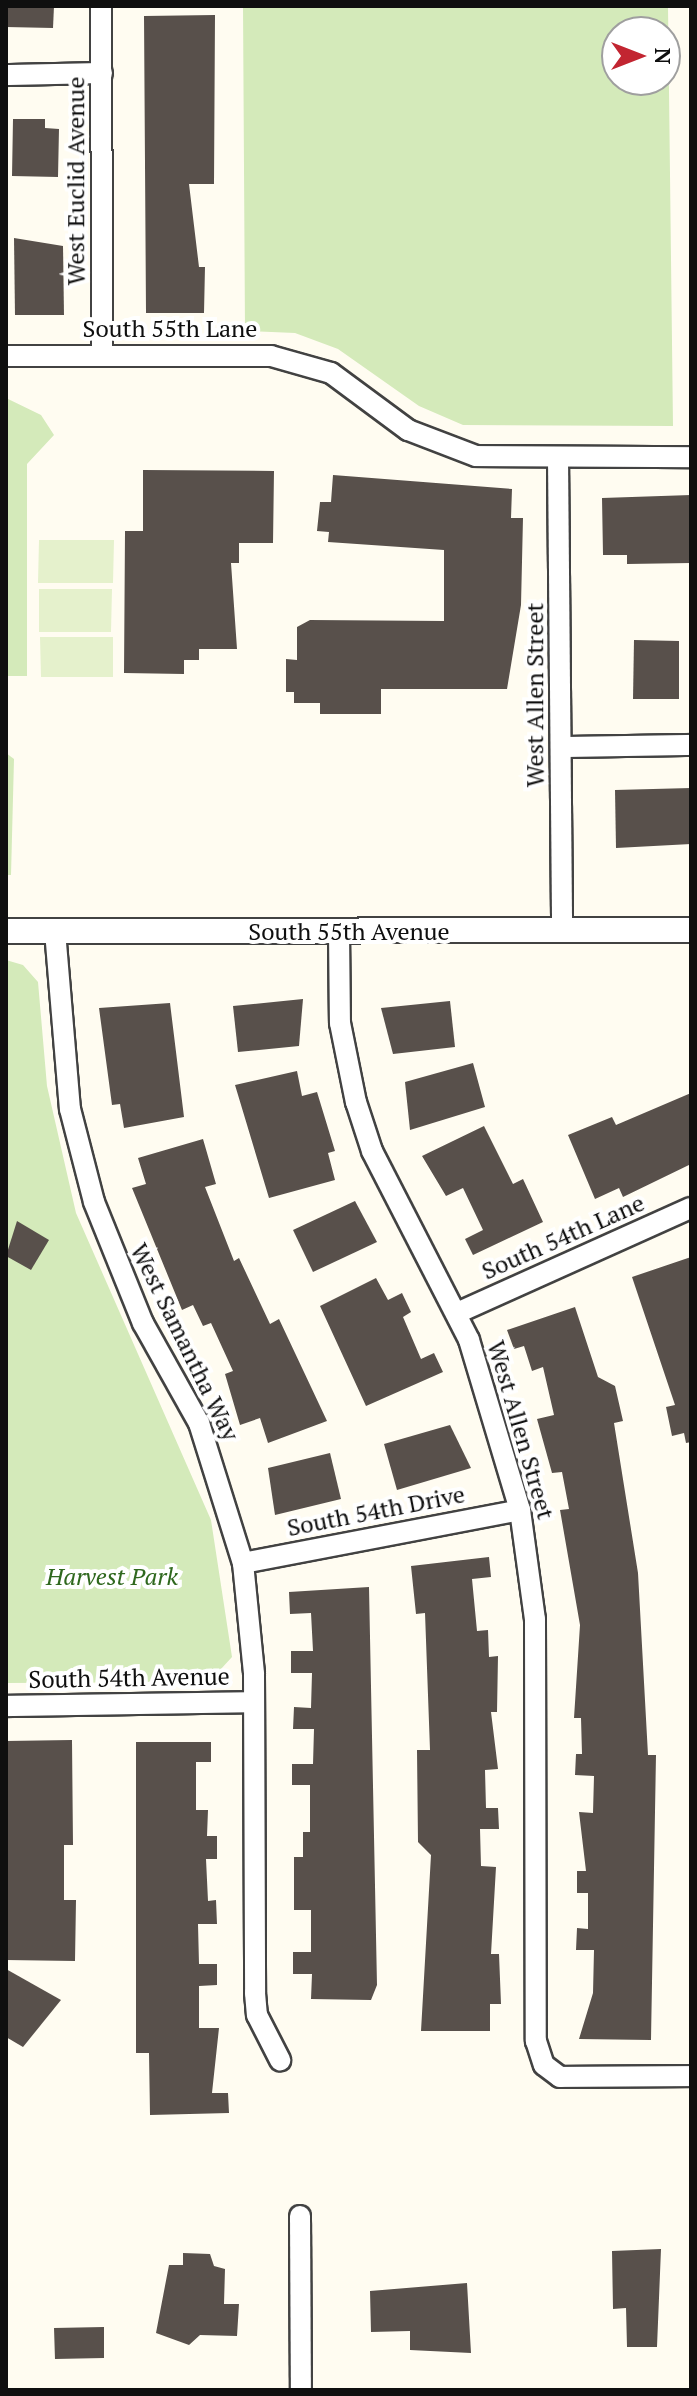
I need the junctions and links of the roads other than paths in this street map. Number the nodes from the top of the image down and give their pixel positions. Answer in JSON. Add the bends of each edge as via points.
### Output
{"nodes":[{"id":1,"x":101,"y":6,"type":"edge"},
{"id":2,"x":102,"y":73,"type":"junction"},
{"id":3,"x":6,"y":75,"type":"edge"},
{"id":4,"x":102,"y":355,"type":"junction"},
{"id":5,"x":6,"y":356,"type":"edge"},
{"id":6,"x":558,"y":457,"type":"junction"},
{"id":7,"x":691,"y":457,"type":"edge"},
{"id":8,"x":691,"y":745,"type":"edge"},
{"id":9,"x":561,"y":747,"type":"junction"},
{"id":10,"x":691,"y":930,"type":"edge"},
{"id":11,"x":6,"y":931,"type":"edge"},
{"id":12,"x":55,"y":931,"type":"junction"},
{"id":13,"x":339,"y":932,"type":"junction"},
{"id":14,"x":562,"y":932,"type":"junction"},
{"id":15,"x":691,"y":1208,"type":"edge"},
{"id":16,"x":457,"y":1313,"type":"junction"},
{"id":17,"x":520,"y":1510,"type":"junction"},
{"id":18,"x":243,"y":1563,"type":"junction"},
{"id":19,"x":254,"y":1702,"type":"junction"},
{"id":20,"x":6,"y":1706,"type":"edge"},
{"id":21,"x":280,"y":2060,"type":"dead end"},
{"id":22,"x":691,"y":2076,"type":"edge"},
{"id":23,"x":300,"y":2216,"type":"dead end"},
{"id":24,"x":301,"y":2390,"type":"edge"}],
"edges":[{"from":1,"to":2,"type":"street","name":"West Euclid Avenue"},
{"from":2,"to":3,"type":"street"},
{"from":2,"to":4,"type":"street","name":"West Euclid Avenue"},
{"from":4,"to":5,"type":"street","name":"South 55th Lane"},
{"from":4,"to":6,"type":"street","name":"South 55th Lane","via":[[271,356],[331,373],[444,448]]},
{"from":6,"to":7,"type":"street","name":"South 55th Lane"},
{"from":6,"to":9,"type":"street","name":"West Allen Street"},
{"from":8,"to":9,"type":"street"},
{"from":9,"to":14,"type":"street","name":"West Allen Street"},
{"from":10,"to":14,"type":"street","name":"South 55th Avenue"},
{"from":11,"to":12,"type":"street","name":"South 55th Avenue"},
{"from":12,"to":13,"type":"street","name":"South 55th Avenue"},
{"from":12,"to":18,"type":"street","name":"West Samantha Way","via":[[70,1109],[94,1202],[143,1323],[199,1423]]},
{"from":13,"to":14,"type":"street","name":"South 55th Avenue"},
{"from":13,"to":16,"type":"street","name":"West Allen Street","via":[[340,1023],[356,1102],[372,1151]]},
{"from":15,"to":16,"type":"street","name":"South 54th Lane"},
{"from":16,"to":17,"type":"street","name":"West Allen Street"},
{"from":17,"to":18,"type":"street","name":"South 54th Drive"},
{"from":17,"to":22,"type":"street","name":"West Allen Street","via":[[535,1619],[536,2041],[544,2065],[560,2077]]},
{"from":18,"to":19,"type":"street","name":"West Samantha Way"},
{"from":19,"to":20,"type":"street","name":"South 54th Avenue"},
{"from":19,"to":21,"type":"street","name":"West Samantha Way","via":[[255,1993],[257,2015]]},
{"from":23,"to":24,"type":"street"}]}
